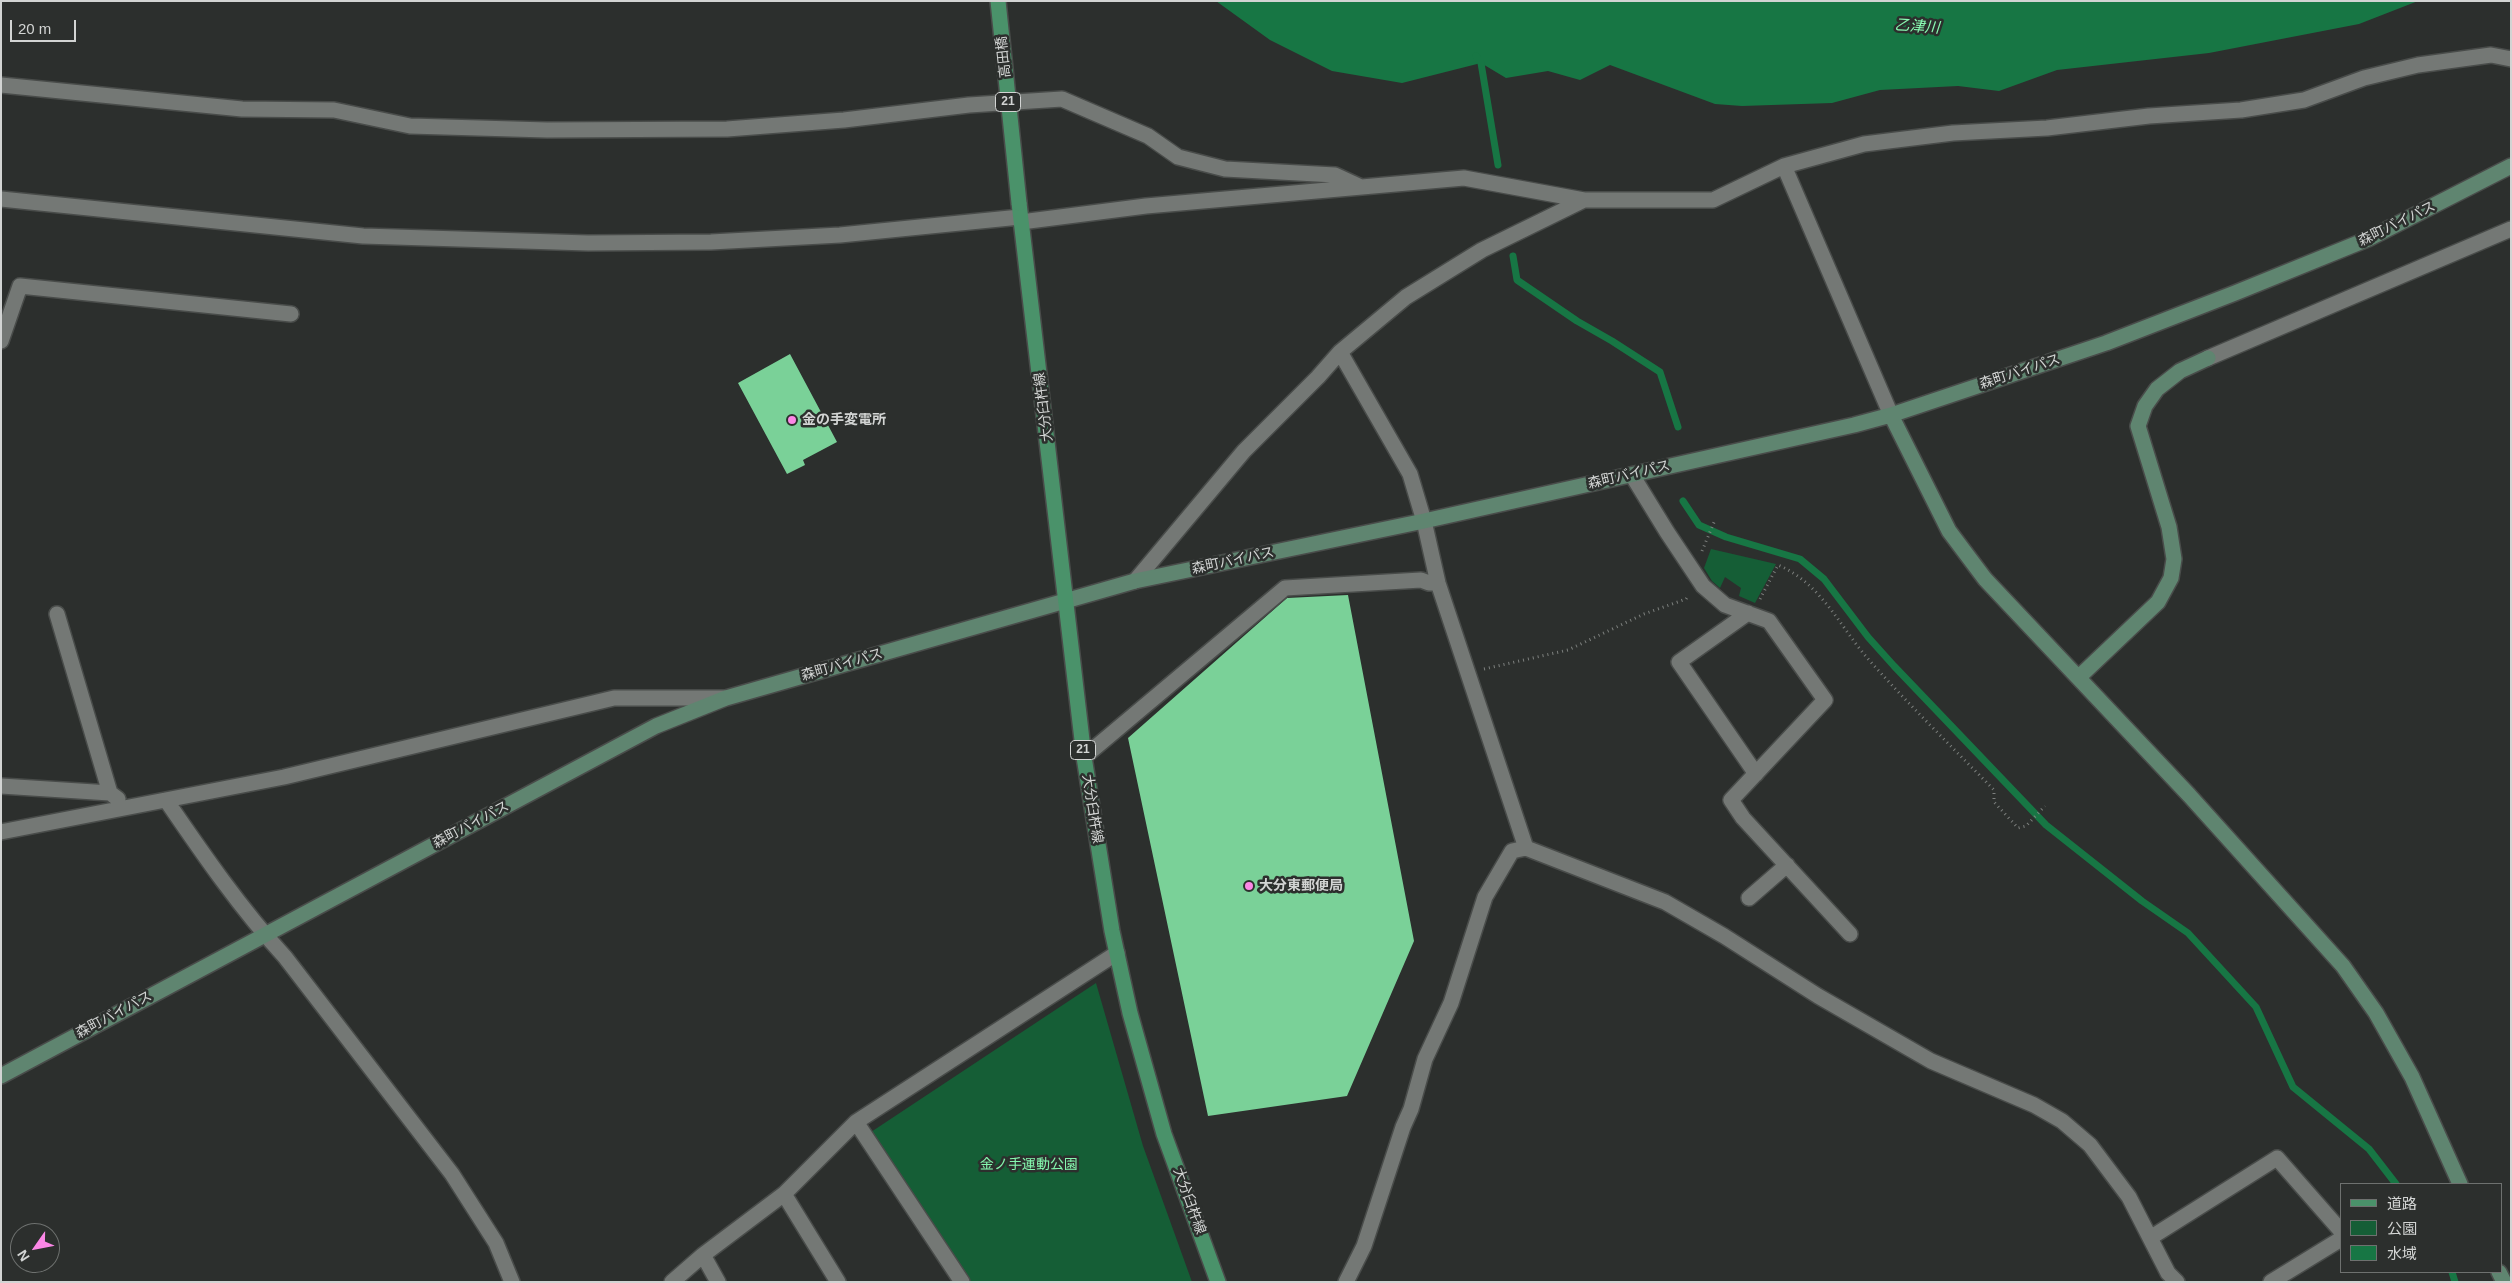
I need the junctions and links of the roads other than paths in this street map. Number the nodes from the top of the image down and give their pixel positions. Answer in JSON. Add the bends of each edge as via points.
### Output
{"nodes":[{"id":1,"x":998,"y":1,"type":"edge"},
{"id":2,"x":2511,"y":59,"type":"edge"},
{"id":3,"x":1,"y":85,"type":"edge"},
{"id":4,"x":1784,"y":166,"type":"junction"},
{"id":5,"x":2511,"y":166,"type":"edge"},
{"id":6,"x":1361,"y":187,"type":"junction"},
{"id":7,"x":1,"y":199,"type":"edge"},
{"id":8,"x":1584,"y":200,"type":"junction"},
{"id":9,"x":1020,"y":214,"type":"junction"},
{"id":10,"x":2511,"y":229,"type":"edge"},
{"id":11,"x":291,"y":314,"type":"dead end"},
{"id":12,"x":1,"y":341,"type":"edge"},
{"id":13,"x":1340,"y":352,"type":"junction"},
{"id":14,"x":2208,"y":358,"type":"joint"},
{"id":15,"x":1890,"y":415,"type":"junction"},
{"id":16,"x":1632,"y":475,"type":"junction"},
{"id":17,"x":1424,"y":521,"type":"junction"},
{"id":18,"x":1135,"y":582,"type":"junction"},
{"id":19,"x":1438,"y":583,"type":"junction"},
{"id":20,"x":1066,"y":601,"type":"junction"},
{"id":21,"x":1748,"y":613,"type":"junction"},
{"id":22,"x":57,"y":614,"type":"dead end"},
{"id":23,"x":2080,"y":678,"type":"junction"},
{"id":24,"x":726,"y":698,"type":"junction"},
{"id":25,"x":1084,"y":757,"type":"junction"},
{"id":26,"x":1756,"y":774,"type":"junction"},
{"id":27,"x":1,"y":786,"type":"edge"},
{"id":28,"x":110,"y":793,"type":"junction"},
{"id":29,"x":166,"y":800,"type":"junction"},
{"id":30,"x":130,"y":807,"type":"junction"},
{"id":31,"x":1,"y":832,"type":"edge"},
{"id":32,"x":1526,"y":848,"type":"junction"},
{"id":33,"x":1787,"y":865,"type":"junction"},
{"id":34,"x":1749,"y":898,"type":"dead end"},
{"id":35,"x":1850,"y":934,"type":"dead end"},
{"id":36,"x":265,"y":935,"type":"junction"},
{"id":37,"x":1117,"y":953,"type":"junction"},
{"id":38,"x":1,"y":1076,"type":"edge"},
{"id":39,"x":856,"y":1122,"type":"junction"},
{"id":40,"x":2460,"y":1183,"type":"edge"},
{"id":41,"x":784,"y":1194,"type":"junction"},
{"id":42,"x":2340,"y":1230,"type":"edge"},
{"id":43,"x":2150,"y":1238,"type":"junction"},
{"id":44,"x":2340,"y":1240,"type":"edge"},
{"id":45,"x":703,"y":1255,"type":"junction"},
{"id":46,"x":512,"y":1282,"type":"edge"},
{"id":47,"x":672,"y":1282,"type":"edge"},
{"id":48,"x":718,"y":1282,"type":"edge"},
{"id":49,"x":838,"y":1282,"type":"edge"},
{"id":50,"x":962,"y":1282,"type":"edge"},
{"id":51,"x":1218,"y":1282,"type":"edge"},
{"id":52,"x":1346,"y":1282,"type":"edge"},
{"id":53,"x":2177,"y":1282,"type":"edge"},
{"id":54,"x":2271,"y":1282,"type":"edge"}],
"edges":[{"from":1,"to":9,"type":"main road","name":"高田橋","number":"21","bridge":true},
{"from":2,"to":4,"type":"street","via":[[2491,55],[2418,65],[2364,78],[2304,100],[2241,110],[1953,133],[1864,144]]},
{"from":3,"to":6,"type":"street","via":[[242,109],[334,110],[410,126],[547,130],[727,129],[1062,98],[1148,136],[1178,157],[1225,169],[1335,175]]},
{"from":4,"to":8,"type":"street","via":[[1713,200]]},
{"from":4,"to":15,"type":"street"},
{"from":5,"to":15,"type":"main road","name":"森町バイパス","via":[[2368,239],[2235,293],[2106,343]]},
{"from":6,"to":8,"type":"street","via":[[1464,178]]},
{"from":6,"to":9,"type":"street"},
{"from":7,"to":9,"type":"street","via":[[363,236],[588,243],[711,242],[820,236]]},
{"from":8,"to":13,"type":"street","via":[[1482,250],[1414,292]]},
{"from":9,"to":20,"type":"main road","name":"大分臼杵線","number":"21"},
{"from":10,"to":14,"type":"street"},
{"from":11,"to":12,"type":"street","via":[[20,286]]},
{"from":13,"to":17,"type":"street","via":[[1410,474]]},
{"from":13,"to":18,"type":"street","via":[[1244,451]]},
{"from":14,"to":23,"type":"main road","via":[[2180,371],[2157,389],[2145,406],[2138,426],[2169,527],[2174,559],[2171,578],[2158,602]]},
{"from":15,"to":16,"type":"main road","name":"森町バイパス"},
{"from":15,"to":23,"type":"main road","via":[[1949,531],[1985,579]]},
{"from":16,"to":17,"type":"main road","name":"森町バイパス"},
{"from":16,"to":21,"type":"street","via":[[1703,586],[1725,605]]},
{"from":17,"to":18,"type":"main road","name":"森町バイパス"},
{"from":17,"to":19,"type":"street"},
{"from":18,"to":20,"type":"main road","name":"森町バイパス"},
{"from":19,"to":25,"type":"street","via":[[1429,584],[1421,580],[1285,588]]},
{"from":19,"to":32,"type":"street"},
{"from":20,"to":24,"type":"main road","name":"森町バイパス"},
{"from":20,"to":25,"type":"main road","name":"大分臼杵線","number":"21"},
{"from":21,"to":26,"type":"street","via":[[1769,621],[1825,700]]},
{"from":21,"to":26,"type":"street","via":[[1679,662]]},
{"from":22,"to":28,"type":"street"},
{"from":23,"to":40,"type":"main road","via":[[2343,966],[2376,1013],[2412,1077]]},
{"from":24,"to":29,"type":"street","via":[[614,698],[284,777]]},
{"from":24,"to":36,"type":"main road","name":"森町バイパス","via":[[656,726]]},
{"from":25,"to":37,"type":"main road","name":"大分臼杵線","number":"21"},
{"from":26,"to":33,"type":"street","via":[[1731,800],[1743,818]]},
{"from":27,"to":28,"type":"street"},
{"from":28,"to":30,"type":"street"},
{"from":29,"to":30,"type":"street"},
{"from":29,"to":36,"type":"street"},
{"from":30,"to":31,"type":"street"},
{"from":32,"to":43,"type":"street","via":[[1666,902],[1818,996],[1931,1060],[2034,1105],[2062,1121],[2090,1145],[2129,1197]]},
{"from":32,"to":52,"type":"street","via":[[1512,851],[1485,897],[1451,1003],[1425,1059],[1412,1109],[1403,1127],[1364,1246]]},
{"from":33,"to":34,"type":"street"},
{"from":33,"to":35,"type":"street"},
{"from":36,"to":38,"type":"main road","name":"森町バイパス"},
{"from":36,"to":46,"type":"street","via":[[452,1174],[496,1243]]},
{"from":37,"to":39,"type":"street"},
{"from":37,"to":51,"type":"main road","name":"大分臼杵線","number":"21","via":[[1164,1134]]},
{"from":39,"to":41,"type":"street"},
{"from":39,"to":50,"type":"street"},
{"from":41,"to":45,"type":"street"},
{"from":41,"to":49,"type":"street"},
{"from":42,"to":43,"type":"street","via":[[2277,1158]]},
{"from":43,"to":53,"type":"street","via":[[2168,1273]]},
{"from":44,"to":54,"type":"street"},
{"from":45,"to":47,"type":"street"},
{"from":45,"to":48,"type":"street"}]}
